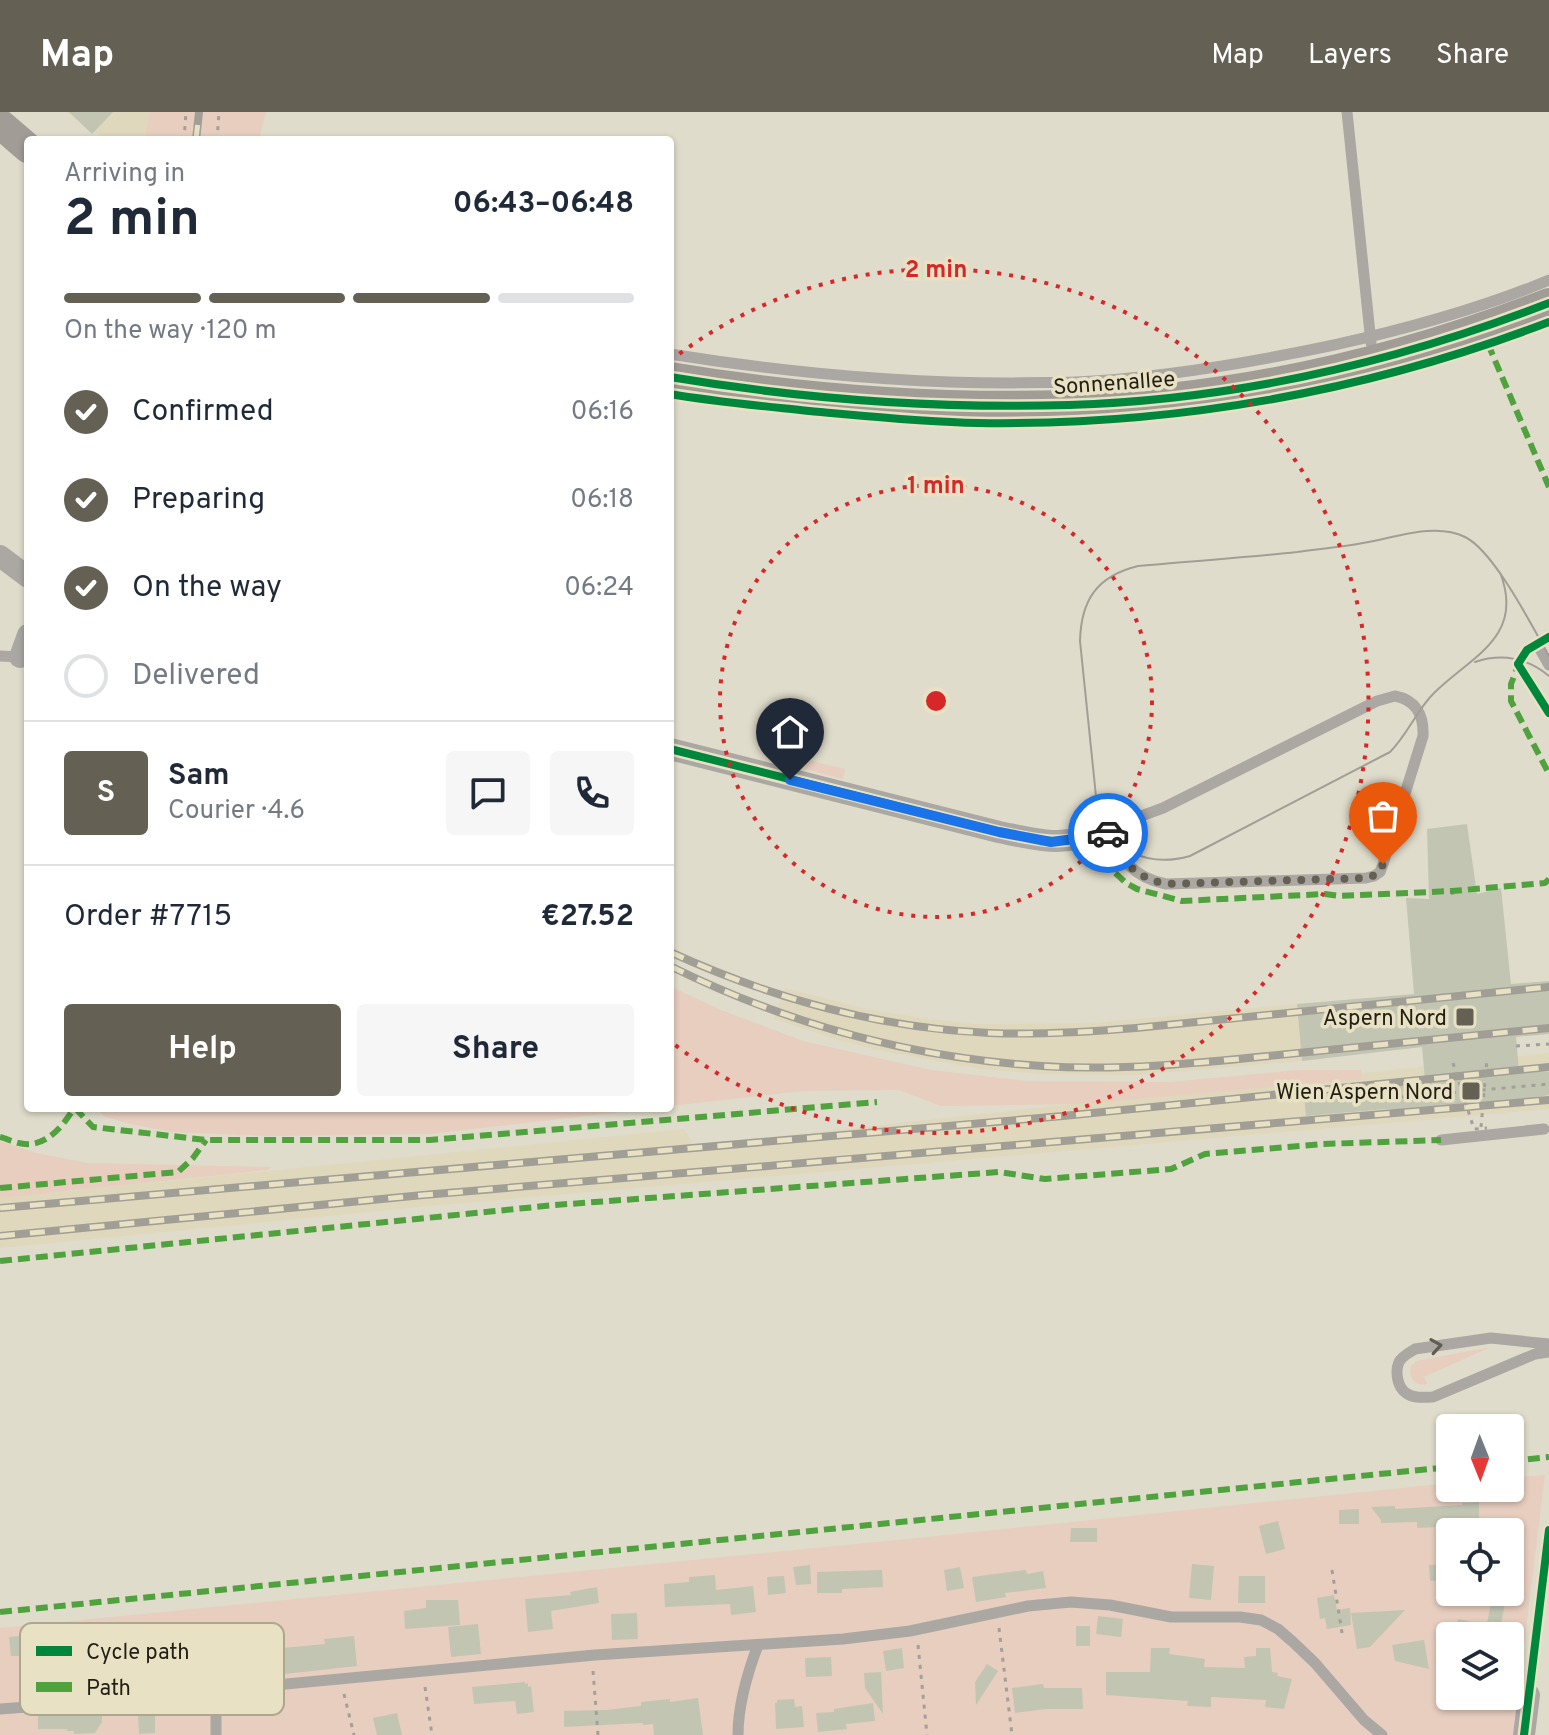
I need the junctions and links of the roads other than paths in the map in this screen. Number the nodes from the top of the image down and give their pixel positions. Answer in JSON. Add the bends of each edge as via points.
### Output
{"nodes":[{"id":1,"x":1347,"y":112,"type":"edge"},
{"id":2,"x":0,"y":124,"type":"edge"},
{"id":3,"x":24,"y":145,"type":"edge"},
{"id":4,"x":1549,"y":280,"type":"edge"},
{"id":5,"x":1549,"y":303,"type":"edge"},
{"id":6,"x":1372,"y":348,"type":"junction"},
{"id":7,"x":674,"y":355,"type":"edge"},
{"id":8,"x":674,"y":378,"type":"edge"},
{"id":9,"x":0,"y":556,"type":"edge"},
{"id":10,"x":24,"y":574,"type":"edge"},
{"id":11,"x":24,"y":640,"type":"edge"},
{"id":12,"x":1537,"y":644,"type":"dead end"},
{"id":13,"x":10,"y":656,"type":"edge"},
{"id":14,"x":1549,"y":665,"type":"edge"},
{"id":15,"x":674,"y":750,"type":"edge"},
{"id":16,"x":1106,"y":829,"type":"junction"},
{"id":17,"x":1547,"y":1130,"type":"edge"},
{"id":18,"x":1441,"y":1140,"type":"dead end"},
{"id":19,"x":1549,"y":1344,"type":"edge"},
{"id":20,"x":1549,"y":1352,"type":"edge"},
{"id":21,"x":1549,"y":1530,"type":"edge"},
{"id":22,"x":758,"y":1645,"type":"junction"},
{"id":23,"x":284,"y":1684,"type":"edge"},
{"id":24,"x":1529,"y":1695,"type":"joint"},
{"id":25,"x":20,"y":1707,"type":"edge"},
{"id":26,"x":0,"y":1709,"type":"edge"},
{"id":27,"x":738,"y":1735,"type":"edge"},
{"id":28,"x":1382,"y":1735,"type":"edge"},
{"id":29,"x":1524,"y":1735,"type":"edge"}],
"edges":[{"from":1,"to":6,"type":"lane"},
{"from":2,"to":3,"type":"street"},
{"from":4,"to":6,"type":"lane","via":[[1413,326]]},
{"from":5,"to":6,"type":"street","name":"Sonnenallee","via":[[1480,328]]},
{"from":6,"to":7,"type":"lane","via":[[1075,382],[884,380]]},
{"from":6,"to":8,"type":"street","name":"Sonnenallee","via":[[1313,374],[1216,391],[1072,405],[880,402]]},
{"from":9,"to":10,"type":"street"},
{"from":11,"to":13,"type":"street"},
{"from":12,"to":14,"type":"lane"},
{"from":15,"to":16,"type":"street","via":[[1051,842]]},
{"from":16,"to":16,"type":"lane","via":[[1129,867],[1166,884],[1374,876],[1393,837],[1423,736],[1421,716],[1402,697],[1386,698],[1163,808]]},
{"from":17,"to":18,"type":"lane"},
{"from":20,"to":19,"type":"lane","one_way":true,"via":[[1433,1397],[1407,1394],[1397,1375],[1404,1355],[1415,1349],[1491,1338]]},
{"from":21,"to":24,"type":"lane"},
{"from":22,"to":23,"type":"lane"},
{"from":22,"to":27,"type":"lane","via":[[740,1707]]},
{"from":22,"to":28,"type":"lane","via":[[916,1629],[1050,1603],[1110,1605],[1171,1617],[1261,1620],[1293,1642]]},
{"from":24,"to":29,"type":"street"},
{"from":25,"to":26,"type":"lane"}]}
